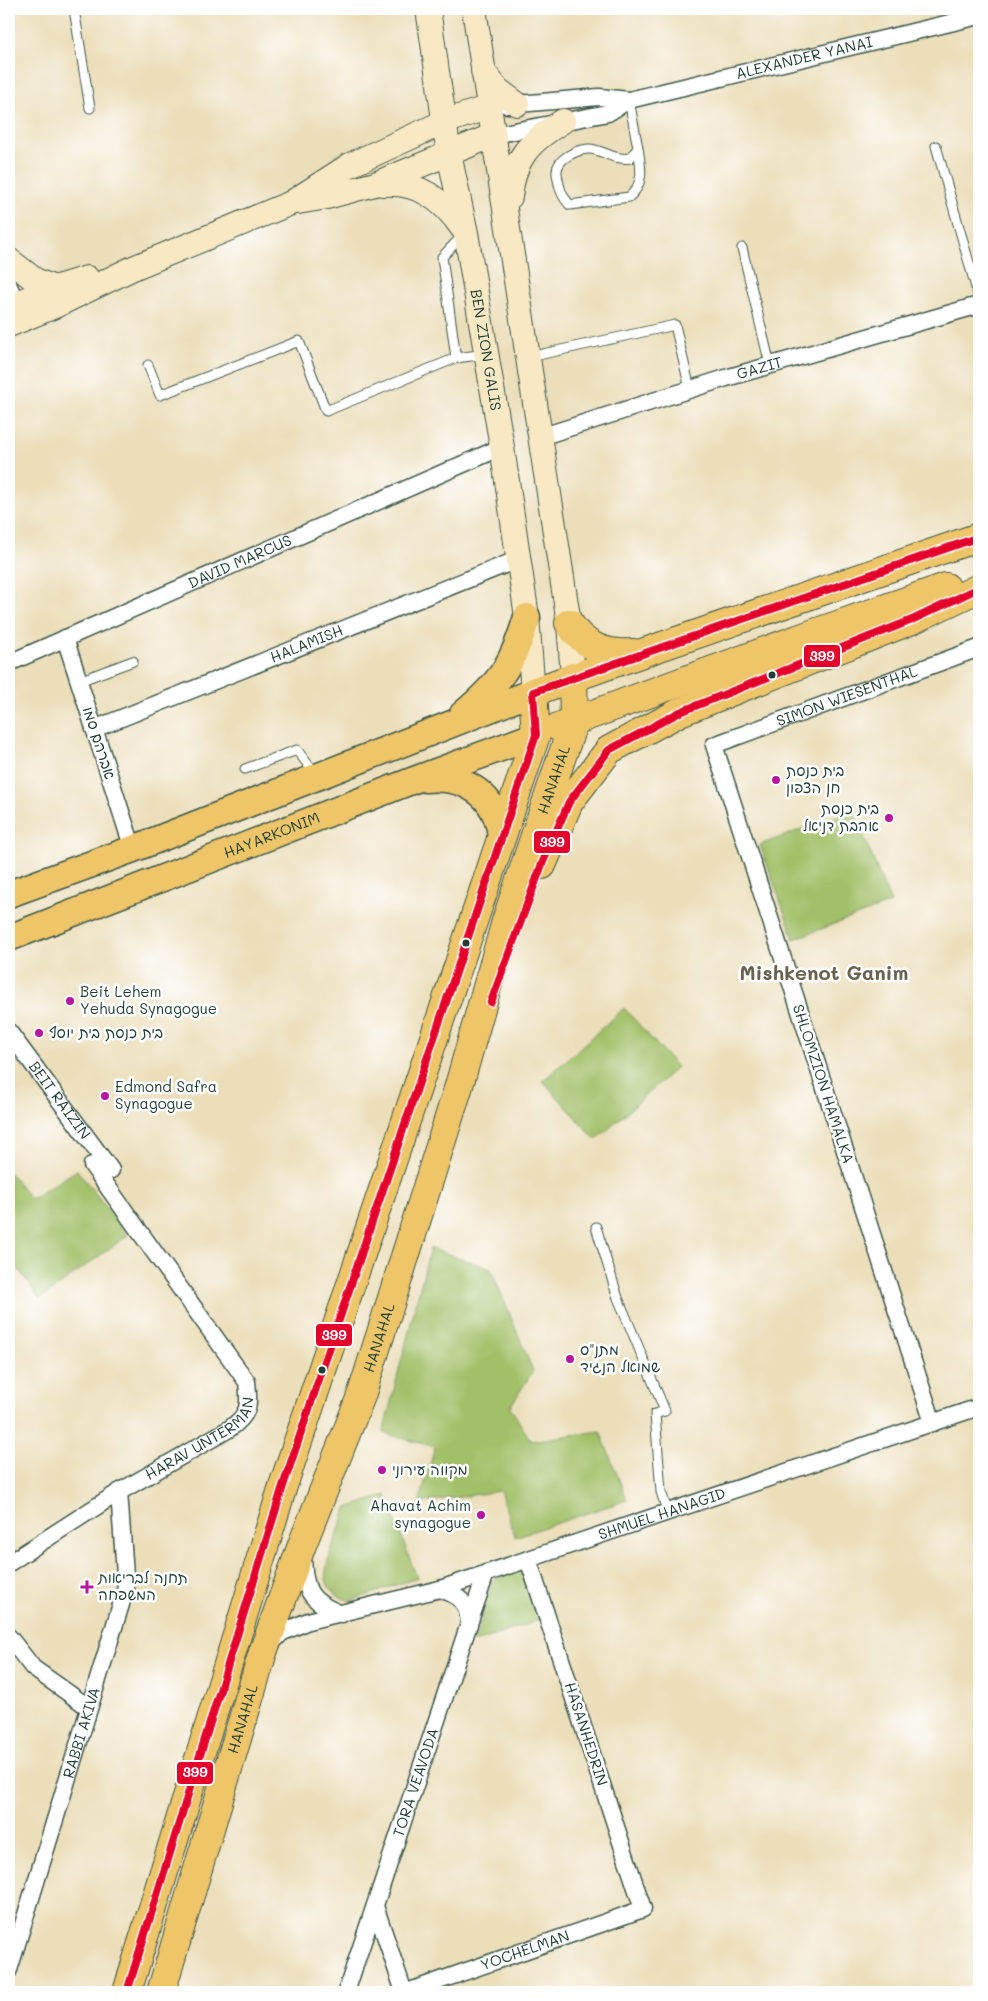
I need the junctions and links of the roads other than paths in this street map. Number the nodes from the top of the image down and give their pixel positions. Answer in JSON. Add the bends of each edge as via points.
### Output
{"nodes":[{"id":1,"x":74,"y":9,"type":"edge"},
{"id":2,"x":428,"y":9,"type":"edge"},
{"id":3,"x":474,"y":9,"type":"edge"},
{"id":4,"x":979,"y":16,"type":"edge"},
{"id":5,"x":483,"y":70,"type":"junction"},
{"id":6,"x":629,"y":100,"type":"junction"},
{"id":7,"x":518,"y":104,"type":"junction"},
{"id":8,"x":489,"y":107,"type":"junction"},
{"id":9,"x":90,"y":108,"type":"dead end"},
{"id":10,"x":444,"y":122,"type":"junction"},
{"id":11,"x":563,"y":122,"type":"junction"},
{"id":12,"x":494,"y":135,"type":"junction"},
{"id":13,"x":936,"y":146,"type":"dead end"},
{"id":14,"x":638,"y":148,"type":"junction"},
{"id":15,"x":449,"y":154,"type":"junction"},
{"id":16,"x":375,"y":184,"type":"junction"},
{"id":17,"x":291,"y":203,"type":"junction"},
{"id":18,"x":508,"y":226,"type":"junction"},
{"id":19,"x":466,"y":233,"type":"junction"},
{"id":20,"x":742,"y":248,"type":"dead end"},
{"id":21,"x":9,"y":260,"type":"edge"},
{"id":22,"x":133,"y":268,"type":"junction"},
{"id":23,"x":54,"y":288,"type":"junction"},
{"id":24,"x":979,"y":298,"type":"edge"},
{"id":25,"x":979,"y":305,"type":"edge"},
{"id":26,"x":11,"y":310,"type":"edge"},
{"id":27,"x":487,"y":354,"type":"junction"},
{"id":28,"x":527,"y":357,"type":"junction"},
{"id":29,"x":456,"y":358,"type":"junction"},
{"id":30,"x":148,"y":365,"type":"dead end"},
{"id":31,"x":770,"y":365,"type":"junction"},
{"id":32,"x":690,"y":389,"type":"junction"},
{"id":33,"x":540,"y":436,"type":"junction"},
{"id":34,"x":502,"y":447,"type":"junction"},
{"id":35,"x":472,"y":460,"type":"junction"},
{"id":36,"x":505,"y":471,"type":"junction"},
{"id":37,"x":979,"y":537,"type":"edge"},
{"id":38,"x":519,"y":559,"type":"junction"},
{"id":39,"x":979,"y":576,"type":"edge"},
{"id":40,"x":979,"y":588,"type":"edge"},
{"id":41,"x":527,"y":617,"type":"junction"},
{"id":42,"x":569,"y":623,"type":"junction"},
{"id":43,"x":65,"y":638,"type":"junction"},
{"id":44,"x":979,"y":648,"type":"edge"},
{"id":45,"x":645,"y":652,"type":"junction"},
{"id":46,"x":133,"y":661,"type":"dead end"},
{"id":47,"x":9,"y":663,"type":"edge"},
{"id":48,"x":574,"y":677,"type":"junction"},
{"id":49,"x":79,"y":681,"type":"junction"},
{"id":50,"x":534,"y":692,"type":"junction"},
{"id":51,"x":574,"y":721,"type":"junction"},
{"id":52,"x":450,"y":724,"type":"junction"},
{"id":53,"x":94,"y":729,"type":"junction"},
{"id":54,"x":536,"y":736,"type":"junction"},
{"id":55,"x":714,"y":745,"type":"joint"},
{"id":56,"x":245,"y":769,"type":"dead end"},
{"id":57,"x":318,"y":778,"type":"junction"},
{"id":58,"x":414,"y":780,"type":"junction"},
{"id":59,"x":502,"y":837,"type":"junction"},
{"id":60,"x":133,"y":849,"type":"junction"},
{"id":61,"x":9,"y":894,"type":"edge"},
{"id":62,"x":9,"y":938,"type":"edge"},
{"id":63,"x":9,"y":1032,"type":"edge"},
{"id":64,"x":458,"y":1089,"type":"junction"},
{"id":65,"x":92,"y":1165,"type":"dead end"},
{"id":66,"x":112,"y":1170,"type":"dead end"},
{"id":67,"x":596,"y":1227,"type":"dead end"},
{"id":68,"x":979,"y":1407,"type":"edge"},
{"id":69,"x":933,"y":1423,"type":"junction"},
{"id":70,"x":120,"y":1492,"type":"junction"},
{"id":71,"x":668,"y":1513,"type":"junction"},
{"id":72,"x":302,"y":1545,"type":"junction"},
{"id":73,"x":528,"y":1559,"type":"junction"},
{"id":74,"x":9,"y":1563,"type":"edge"},
{"id":75,"x":486,"y":1573,"type":"junction"},
{"id":76,"x":440,"y":1588,"type":"junction"},
{"id":77,"x":342,"y":1614,"type":"junction"},
{"id":78,"x":469,"y":1626,"type":"junction"},
{"id":79,"x":9,"y":1636,"type":"edge"},
{"id":80,"x":263,"y":1652,"type":"junction"},
{"id":81,"x":88,"y":1707,"type":"junction"},
{"id":82,"x":375,"y":1906,"type":"junction"},
{"id":83,"x":643,"y":1909,"type":"joint"},
{"id":84,"x":9,"y":1970,"type":"edge"},
{"id":85,"x":127,"y":1992,"type":"edge"},
{"id":86,"x":161,"y":1992,"type":"edge"},
{"id":87,"x":346,"y":1992,"type":"edge"},
{"id":88,"x":405,"y":1992,"type":"edge"}],
"edges":[{"from":1,"to":9,"type":"lane"},
{"from":2,"to":10,"type":"street","name":"BEN ZION GALIS"},
{"from":3,"to":5,"type":"street"},
{"from":4,"to":6,"type":"street","name":"ALEXANDER YANAI"},
{"from":5,"to":7,"type":"street","via":[[498,90]]},
{"from":5,"to":8,"type":"street"},
{"from":6,"to":7,"type":"street","name":"ALEXANDER YANAI","via":[[600,97]]},
{"from":6,"to":11,"type":"street","name":"ALEXANDER YANAI","via":[[608,113]]},
{"from":6,"to":14,"type":"lane"},
{"from":7,"to":8,"type":"street","name":"ALEXANDER YANAI"},
{"from":8,"to":10,"type":"street"},
{"from":8,"to":12,"type":"street"},
{"from":10,"to":15,"type":"street","name":"BEN ZION GALIS"},
{"from":10,"to":17,"type":"street","via":[[350,165]]},
{"from":11,"to":12,"type":"street","name":"ALEXANDER YANAI"},
{"from":11,"to":18,"type":"street","via":[[541,135],[520,156],[511,182]]},
{"from":12,"to":15,"type":"street"},
{"from":12,"to":18,"type":"street"},
{"from":13,"to":24,"type":"lane"},
{"from":14,"to":14,"type":"lane","via":[[641,182],[629,197],[570,205],[562,198],[556,170],[566,157],[588,149],[621,160],[630,158]]},
{"from":15,"to":16,"type":"street"},
{"from":15,"to":19,"type":"street","name":"BEN ZION GALIS"},
{"from":16,"to":17,"type":"street"},
{"from":16,"to":19,"type":"street","via":[[404,184],[424,190],[446,206]]},
{"from":17,"to":22,"type":"street"},
{"from":18,"to":28,"type":"street"},
{"from":19,"to":27,"type":"street","name":"BEN ZION GALIS"},
{"from":19,"to":29,"type":"lane","via":[[442,257]]},
{"from":20,"to":31,"type":"lane"},
{"from":21,"to":23,"type":"street","via":[[35,280]]},
{"from":22,"to":23,"type":"street"},
{"from":22,"to":26,"type":"street","via":[[55,306]]},
{"from":23,"to":26,"type":"street"},
{"from":25,"to":31,"type":"street","name":"GAZIT"},
{"from":27,"to":29,"type":"lane"},
{"from":27,"to":34,"type":"street","name":"BEN ZION GALIS"},
{"from":28,"to":32,"type":"lane","via":[[675,325]]},
{"from":28,"to":33,"type":"street"},
{"from":29,"to":30,"type":"lane","via":[[326,411],[299,341],[160,394]]},
{"from":31,"to":32,"type":"street","name":"GAZIT"},
{"from":32,"to":33,"type":"street","name":"GAZIT"},
{"from":33,"to":42,"type":"street"},
{"from":34,"to":35,"type":"street","name":"DAVID MARCUS"},
{"from":34,"to":36,"type":"street","name":"BEN ZION GALIS"},
{"from":35,"to":36,"type":"street"},
{"from":35,"to":43,"type":"street","name":"DAVID MARCUS"},
{"from":36,"to":38,"type":"street","name":"BEN ZION GALIS"},
{"from":37,"to":45,"type":"highway"},
{"from":38,"to":41,"type":"street","name":"BEN ZION GALIS"},
{"from":38,"to":53,"type":"street","name":"HALAMISH"},
{"from":39,"to":51,"type":"highway"},
{"from":40,"to":64,"type":"highway","via":[[912,620],[680,712],[609,750],[569,802],[542,864]]},
{"from":41,"to":50,"type":"street","name":"BEN ZION GALIS"},
{"from":41,"to":52,"type":"main road","via":[[513,657],[504,672],[478,701]]},
{"from":42,"to":45,"type":"highway","via":[[582,639],[602,651]]},
{"from":42,"to":48,"type":"street"},
{"from":43,"to":47,"type":"street","name":"DAVID MARCUS"},
{"from":43,"to":49,"type":"street","name":"אברהם סמו"},
{"from":44,"to":55,"type":"street","name":"SIMON WIESENTHAL"},
{"from":45,"to":48,"type":"highway"},
{"from":46,"to":49,"type":"lane"},
{"from":48,"to":50,"type":"highway"},
{"from":48,"to":51,"type":"highway","name":"HANAHAL"},
{"from":49,"to":53,"type":"street","name":"אברהם סמו"},
{"from":50,"to":52,"type":"main road"},
{"from":50,"to":54,"type":"highway","name":"HANAHAL"},
{"from":51,"to":54,"type":"highway"},
{"from":51,"to":64,"type":"highway","name":"HANAHAL","via":[[506,921]]},
{"from":52,"to":57,"type":"main road"},
{"from":53,"to":60,"type":"street","name":"אברהם סמו"},
{"from":54,"to":58,"type":"main road","name":"HAYARKONIM"},
{"from":54,"to":59,"type":"highway","name":"HANAHAL"},
{"from":55,"to":69,"type":"street","name":"SHLOMZION HAMALKA"},
{"from":56,"to":57,"type":"lane","via":[[297,750]]},
{"from":57,"to":60,"type":"main road"},
{"from":58,"to":59,"type":"main road","via":[[447,779],[477,791],[497,814]]},
{"from":58,"to":62,"type":"main road","name":"HAYARKONIM"},
{"from":59,"to":85,"type":"highway","name":"HANAHAL","via":[[284,1486]]},
{"from":60,"to":61,"type":"main road"},
{"from":63,"to":66,"type":"street","name":"BEIT RAIZIN"},
{"from":64,"to":72,"type":"highway","name":"HANAHAL","via":[[361,1396]]},
{"from":65,"to":70,"type":"street","name":"HARAV UNTERMAN","via":[[247,1382],[250,1402],[242,1420]]},
{"from":67,"to":71,"type":"lane","via":[[618,1298],[666,1411],[655,1414],[661,1492]]},
{"from":68,"to":69,"type":"street","name":"SHMUEL HANAGID"},
{"from":69,"to":71,"type":"street","name":"SHMUEL HANAGID"},
{"from":70,"to":74,"type":"street","name":"HARAV UNTERMAN"},
{"from":70,"to":81,"type":"street","name":"RABBI AKIVA","via":[[126,1588]]},
{"from":71,"to":73,"type":"street","name":"SHMUEL HANAGID"},
{"from":72,"to":77,"type":"street","via":[[308,1591],[325,1608]]},
{"from":72,"to":80,"type":"highway","name":"HANAHAL"},
{"from":73,"to":75,"type":"street","name":"SHMUEL HANAGID"},
{"from":73,"to":83,"type":"street","name":"HASANHEDRIN"},
{"from":75,"to":76,"type":"street","name":"SHMUEL HANAGID"},
{"from":75,"to":78,"type":"street","name":"TORA VEAVODA"},
{"from":76,"to":77,"type":"street","name":"SHMUEL HANAGID"},
{"from":76,"to":78,"type":"street","via":[[463,1601],[468,1611]]},
{"from":77,"to":80,"type":"street","name":"SHMUEL HANAGID","via":[[308,1621],[281,1633]]},
{"from":78,"to":82,"type":"street","name":"TORA VEAVODA"},
{"from":79,"to":81,"type":"street","via":[[33,1668]]},
{"from":80,"to":86,"type":"highway","name":"HANAHAL"},
{"from":81,"to":84,"type":"street","name":"RABBI AKIVA"},
{"from":82,"to":87,"type":"street","name":"TORA VEAVODA"},
{"from":82,"to":88,"type":"street"},
{"from":83,"to":88,"type":"street","name":"YOCHELMAN"}]}
